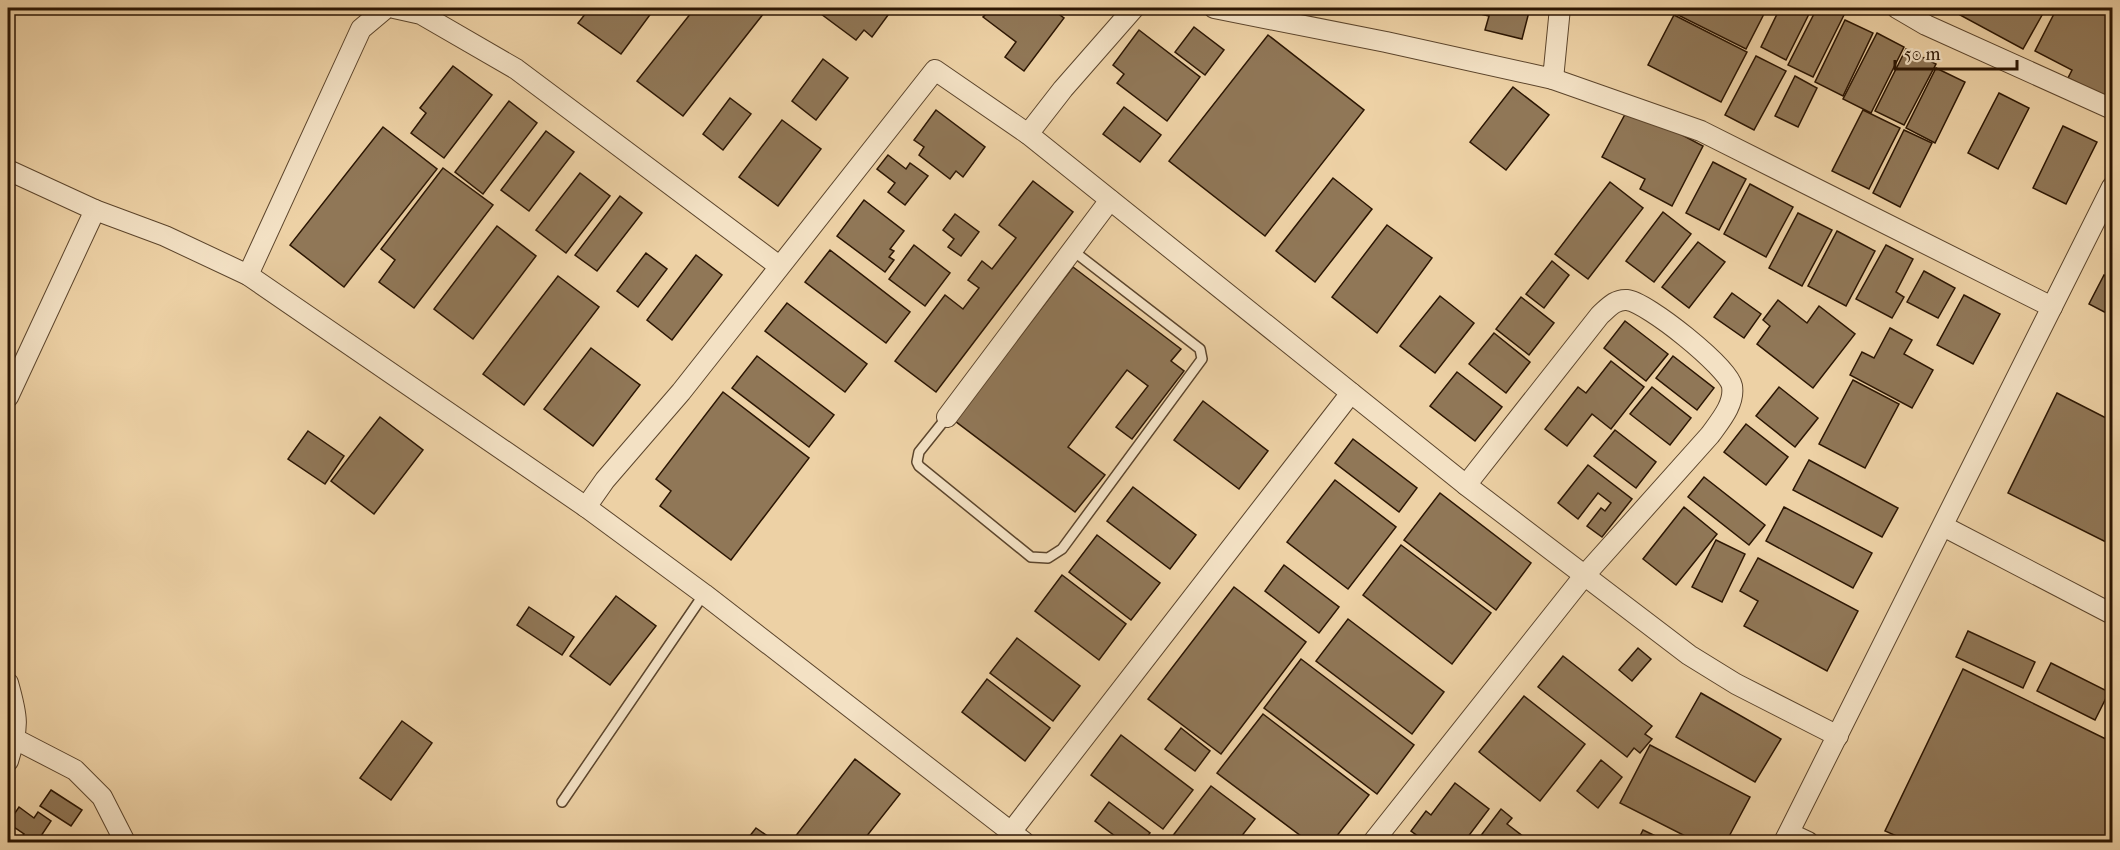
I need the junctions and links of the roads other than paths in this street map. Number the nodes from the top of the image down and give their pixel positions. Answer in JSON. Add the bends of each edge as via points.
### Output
{"nodes":[{"id":1,"x":386,"y":8,"type":"edge"},
{"id":2,"x":394,"y":8,"type":"edge"},
{"id":3,"x":1134,"y":8,"type":"edge"},
{"id":4,"x":1214,"y":8,"type":"edge"},
{"id":5,"x":1560,"y":8,"type":"edge"},
{"id":6,"x":1898,"y":8,"type":"edge"},
{"id":7,"x":1553,"y":79,"type":"junction"},
{"id":8,"x":2112,"y":109,"type":"edge"},
{"id":9,"x":1028,"y":134,"type":"junction"},
{"id":10,"x":8,"y":170,"type":"edge"},
{"id":11,"x":2112,"y":187,"type":"edge"},
{"id":12,"x":1110,"y":200,"type":"junction"},
{"id":13,"x":95,"y":210,"type":"junction"},
{"id":14,"x":1072,"y":250,"type":"junction"},
{"id":15,"x":779,"y":266,"type":"junction"},
{"id":16,"x":248,"y":275,"type":"junction"},
{"id":17,"x":2052,"y":307,"type":"junction"},
{"id":18,"x":1351,"y":393,"type":"junction"},
{"id":19,"x":8,"y":397,"type":"edge"},
{"id":20,"x":947,"y":417,"type":"joint"},
{"id":21,"x":1466,"y":485,"type":"junction"},
{"id":22,"x":586,"y":507,"type":"junction"},
{"id":23,"x":1943,"y":526,"type":"junction"},
{"id":24,"x":1584,"y":576,"type":"junction"},
{"id":25,"x":704,"y":594,"type":"junction"},
{"id":26,"x":2112,"y":614,"type":"edge"},
{"id":27,"x":8,"y":683,"type":"edge"},
{"id":28,"x":1838,"y":736,"type":"junction"},
{"id":29,"x":15,"y":739,"type":"junction"},
{"id":30,"x":8,"y":761,"type":"edge"},
{"id":31,"x":562,"y":802,"type":"dead end"},
{"id":32,"x":1018,"y":837,"type":"edge"},
{"id":33,"x":1787,"y":838,"type":"edge"},
{"id":34,"x":125,"y":843,"type":"edge"},
{"id":35,"x":1373,"y":843,"type":"edge"},
{"id":36,"x":1808,"y":843,"type":"edge"}],
"edges":[{"from":1,"to":16,"type":"street","via":[[362,28]]},
{"from":2,"to":15,"type":"street","via":[[421,14],[516,69]]},
{"from":3,"to":9,"type":"street"},
{"from":4,"to":7,"type":"street"},
{"from":5,"to":7,"type":"street"},
{"from":6,"to":8,"type":"street","via":[[1926,25]]},
{"from":7,"to":17,"type":"street","via":[[1701,131]]},
{"from":9,"to":12,"type":"street"},
{"from":9,"to":15,"type":"street","via":[[934,70]]},
{"from":10,"to":13,"type":"street"},
{"from":11,"to":17,"type":"street"},
{"from":12,"to":14,"type":"street"},
{"from":12,"to":18,"type":"street"},
{"from":13,"to":16,"type":"street","via":[[165,236]]},
{"from":13,"to":19,"type":"street"},
{"from":14,"to":20,"type":"street"},
{"from":14,"to":20,"type":"lane","via":[[1200,349],[1202,358],[1062,549],[1048,558],[1031,556],[919,466],[919,452]]},
{"from":15,"to":22,"type":"street"},
{"from":16,"to":22,"type":"street"},
{"from":17,"to":23,"type":"street"},
{"from":18,"to":21,"type":"street"},
{"from":18,"to":32,"type":"street"},
{"from":21,"to":24,"type":"street"},
{"from":21,"to":24,"type":"street","via":[[1613,303],[1627,300],[1668,322],[1725,373],[1732,384],[1732,395],[1710,435]]},
{"from":22,"to":25,"type":"street"},
{"from":23,"to":26,"type":"street"},
{"from":23,"to":28,"type":"street"},
{"from":24,"to":28,"type":"street","via":[[1689,656]]},
{"from":24,"to":35,"type":"street"},
{"from":25,"to":31,"type":"lane"},
{"from":25,"to":32,"type":"street"},
{"from":27,"to":29,"type":"street","via":[[17,714]]},
{"from":28,"to":33,"type":"street"},
{"from":29,"to":30,"type":"street"},
{"from":29,"to":34,"type":"street","via":[[75,770],[102,797]]},
{"from":33,"to":36,"type":"street"}]}
